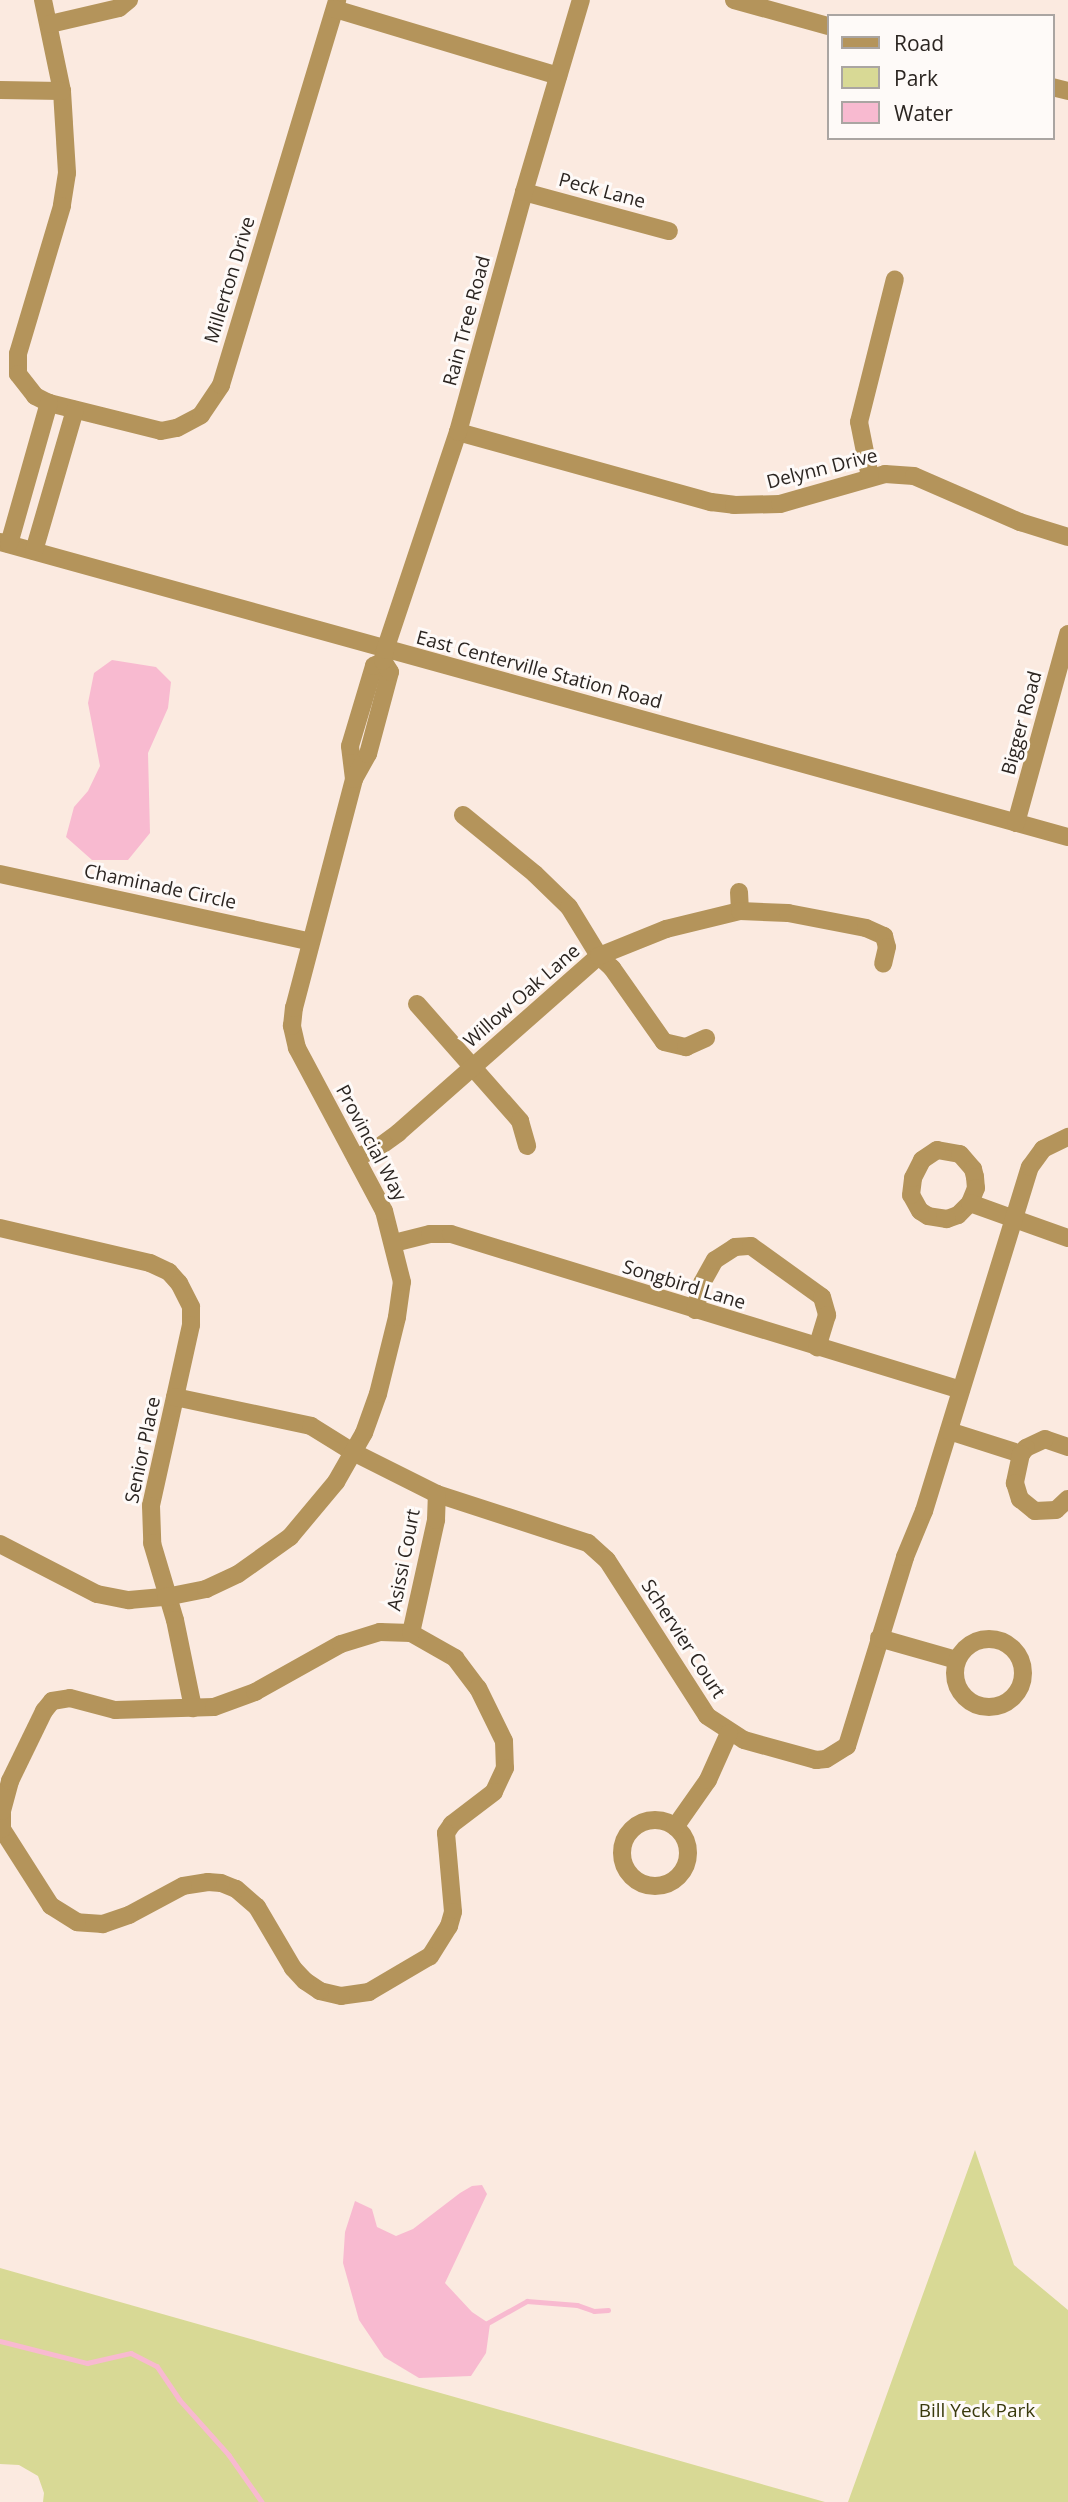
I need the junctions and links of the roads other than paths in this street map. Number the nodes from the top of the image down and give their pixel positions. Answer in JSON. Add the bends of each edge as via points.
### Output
{"nodes":[{"id":1,"x":43,"y":0,"type":"edge"},
{"id":2,"x":130,"y":0,"type":"edge"},
{"id":3,"x":581,"y":0,"type":"edge"},
{"id":4,"x":734,"y":0,"type":"edge"},
{"id":5,"x":336,"y":4,"type":"edge"},
{"id":6,"x":50,"y":24,"type":"junction"},
{"id":7,"x":827,"y":26,"type":"edge"},
{"id":8,"x":558,"y":76,"type":"junction"},
{"id":9,"x":0,"y":90,"type":"edge"},
{"id":10,"x":62,"y":91,"type":"junction"},
{"id":11,"x":524,"y":192,"type":"junction"},
{"id":12,"x":669,"y":231,"type":"dead end"},
{"id":13,"x":895,"y":279,"type":"dead end"},
{"id":14,"x":49,"y":403,"type":"junction"},
{"id":15,"x":75,"y":410,"type":"junction"},
{"id":16,"x":458,"y":432,"type":"junction"},
{"id":17,"x":870,"y":477,"type":"junction"},
{"id":18,"x":1068,"y":537,"type":"edge"},
{"id":19,"x":5,"y":543,"type":"edge"},
{"id":20,"x":34,"y":551,"type":"junction"},
{"id":21,"x":1068,"y":634,"type":"edge"},
{"id":22,"x":384,"y":655,"type":"junction"},
{"id":23,"x":463,"y":815,"type":"dead end"},
{"id":24,"x":1016,"y":823,"type":"junction"},
{"id":25,"x":1068,"y":837,"type":"edge"},
{"id":26,"x":0,"y":874,"type":"edge"},
{"id":27,"x":739,"y":892,"type":"dead end"},
{"id":28,"x":740,"y":911,"type":"junction"},
{"id":29,"x":311,"y":942,"type":"junction"},
{"id":30,"x":599,"y":956,"type":"junction"},
{"id":31,"x":883,"y":964,"type":"dead end"},
{"id":32,"x":417,"y":1004,"type":"dead end"},
{"id":33,"x":706,"y":1038,"type":"dead end"},
{"id":34,"x":471,"y":1067,"type":"junction"},
{"id":35,"x":1068,"y":1137,"type":"edge"},
{"id":36,"x":527,"y":1146,"type":"dead end"},
{"id":37,"x":356,"y":1158,"type":"junction"},
{"id":38,"x":970,"y":1203,"type":"dead end"},
{"id":39,"x":1013,"y":1221,"type":"junction"},
{"id":40,"x":0,"y":1228,"type":"edge"},
{"id":41,"x":1068,"y":1238,"type":"edge"},
{"id":42,"x":394,"y":1243,"type":"junction"},
{"id":43,"x":695,"y":1310,"type":"junction"},
{"id":44,"x":817,"y":1348,"type":"junction"},
{"id":45,"x":961,"y":1390,"type":"junction"},
{"id":46,"x":175,"y":1397,"type":"junction"},
{"id":47,"x":949,"y":1431,"type":"junction"},
{"id":48,"x":1068,"y":1447,"type":"edge"},
{"id":49,"x":353,"y":1452,"type":"junction"},
{"id":50,"x":1021,"y":1454,"type":"junction"},
{"id":51,"x":437,"y":1494,"type":"junction"},
{"id":52,"x":1068,"y":1499,"type":"edge"},
{"id":53,"x":0,"y":1544,"type":"edge"},
{"id":54,"x":166,"y":1598,"type":"junction"},
{"id":55,"x":411,"y":1633,"type":"junction"},
{"id":56,"x":879,"y":1638,"type":"junction"},
{"id":57,"x":957,"y":1660,"type":"dead end"},
{"id":58,"x":193,"y":1708,"type":"junction"},
{"id":59,"x":729,"y":1733,"type":"junction"},
{"id":60,"x":676,"y":1827,"type":"dead end"}],
"edges":[{"from":1,"to":6,"type":"street"},
{"from":2,"to":6,"type":"street","via":[[119,8]]},
{"from":3,"to":8,"type":"street","name":"Rain Tree Road"},
{"from":4,"to":7,"type":"street"},
{"from":5,"to":8,"type":"street"},
{"from":5,"to":15,"type":"street","name":"Millerton Drive","via":[[221,385],[210,406],[190,422],[160,431]]},
{"from":6,"to":10,"type":"street"},
{"from":8,"to":11,"type":"street","name":"Rain Tree Road"},
{"from":9,"to":10,"type":"street"},
{"from":10,"to":14,"type":"street","via":[[68,151],[62,206],[16,367],[27,388]]},
{"from":11,"to":12,"type":"street","name":"Peck Lane"},
{"from":11,"to":16,"type":"street","name":"Rain Tree Road"},
{"from":13,"to":17,"type":"street","via":[[859,422]]},
{"from":14,"to":15,"type":"street","name":"Millerton Drive"},
{"from":14,"to":19,"type":"street"},
{"from":15,"to":20,"type":"street"},
{"from":16,"to":17,"type":"street","name":"Delynn Drive","via":[[734,505],[780,504]]},
{"from":16,"to":22,"type":"street","name":"Rain Tree Road"},
{"from":17,"to":18,"type":"street","name":"Delynn Drive","via":[[914,476],[1020,522]]},
{"from":19,"to":20,"type":"street","name":"East Centerville Station Road"},
{"from":20,"to":22,"type":"street","name":"East Centerville Station Road"},
{"from":21,"to":24,"type":"street","name":"Bigger Road"},
{"from":22,"to":24,"type":"street","name":"East Centerville Station Road"},
{"from":22,"to":29,"type":"street","name":"Provincial Way","via":[[390,672],[368,754],[354,779]]},
{"from":23,"to":30,"type":"street","via":[[569,907]]},
{"from":24,"to":25,"type":"street","name":"East Centerville Station Road"},
{"from":26,"to":29,"type":"street","name":"Chaminade Circle"},
{"from":27,"to":28,"type":"street"},
{"from":28,"to":30,"type":"street","name":"Willow Oak Lane","via":[[666,929]]},
{"from":28,"to":31,"type":"street","name":"Willow Oak Lane","via":[[788,913],[866,928],[884,936]]},
{"from":29,"to":37,"type":"street","name":"Provincial Way","via":[[292,1026],[297,1048]]},
{"from":30,"to":33,"type":"street","via":[[664,1042],[686,1047]]},
{"from":30,"to":34,"type":"street","name":"Willow Oak Lane"},
{"from":32,"to":34,"type":"street"},
{"from":34,"to":36,"type":"street","via":[[520,1121]]},
{"from":34,"to":37,"type":"street","name":"Willow Oak Lane","via":[[398,1133]]},
{"from":35,"to":39,"type":"street","name":"Schervier Court","via":[[1036,1157]]},
{"from":37,"to":42,"type":"street","name":"Provincial Way","via":[[384,1211]]},
{"from":38,"to":39,"type":"street"},
{"from":39,"to":41,"type":"street"},
{"from":39,"to":45,"type":"street","name":"Schervier Court"},
{"from":40,"to":46,"type":"street","name":"Senior Place","via":[[150,1263],[169,1272],[191,1307]]},
{"from":42,"to":43,"type":"street","name":"Songbird Lane","via":[[451,1234]]},
{"from":42,"to":49,"type":"street","name":"Provincial Way","via":[[402,1282],[397,1317],[378,1394]]},
{"from":43,"to":44,"type":"street","name":"Songbird Lane"},
{"from":43,"to":44,"type":"street","via":[[702,1283],[715,1260],[735,1247],[751,1246],[822,1297],[827,1315]]},
{"from":44,"to":45,"type":"street","name":"Songbird Lane"},
{"from":45,"to":47,"type":"street","name":"Schervier Court"},
{"from":46,"to":49,"type":"street","name":"Schervier Court","via":[[311,1426]]},
{"from":46,"to":54,"type":"street","name":"Senior Place","via":[[150,1506],[152,1543]]},
{"from":47,"to":50,"type":"street"},
{"from":47,"to":56,"type":"street","name":"Schervier Court"},
{"from":48,"to":50,"type":"street","via":[[1045,1439]]},
{"from":49,"to":51,"type":"street","name":"Schervier Court"},
{"from":49,"to":54,"type":"street","name":"Provincial Way","via":[[336,1482],[290,1537],[238,1574],[206,1589]]},
{"from":50,"to":52,"type":"street","via":[[1015,1483],[1020,1500],[1035,1511],[1048,1512]]},
{"from":51,"to":55,"type":"street","name":"Asissi Court","via":[[436,1520]]},
{"from":51,"to":59,"type":"street","name":"Schervier Court","via":[[575,1536],[601,1552],[698,1704]]},
{"from":53,"to":54,"type":"street","name":"Provincial Way","via":[[97,1594],[129,1600]]},
{"from":54,"to":58,"type":"street","name":"Senior Place"},
{"from":55,"to":58,"type":"street","via":[[362,1635],[231,1702]]},
{"from":55,"to":58,"type":"street","via":[[455,1658],[478,1688],[504,1741],[505,1768],[494,1792],[446,1833],[454,1898],[441,1942],[419,1965],[369,1992],[341,1996],[305,1981],[257,1906],[221,1883],[183,1886],[113,1922],[90,1924],[77,1922],[51,1906],[28,1873],[2,1829],[2,1811],[10,1781],[52,1701],[70,1698],[115,1710]]},
{"from":56,"to":57,"type":"street"},
{"from":56,"to":59,"type":"street","name":"Schervier Court","via":[[843,1751],[816,1760]]},
{"from":59,"to":60,"type":"street","via":[[708,1780]]}]}
